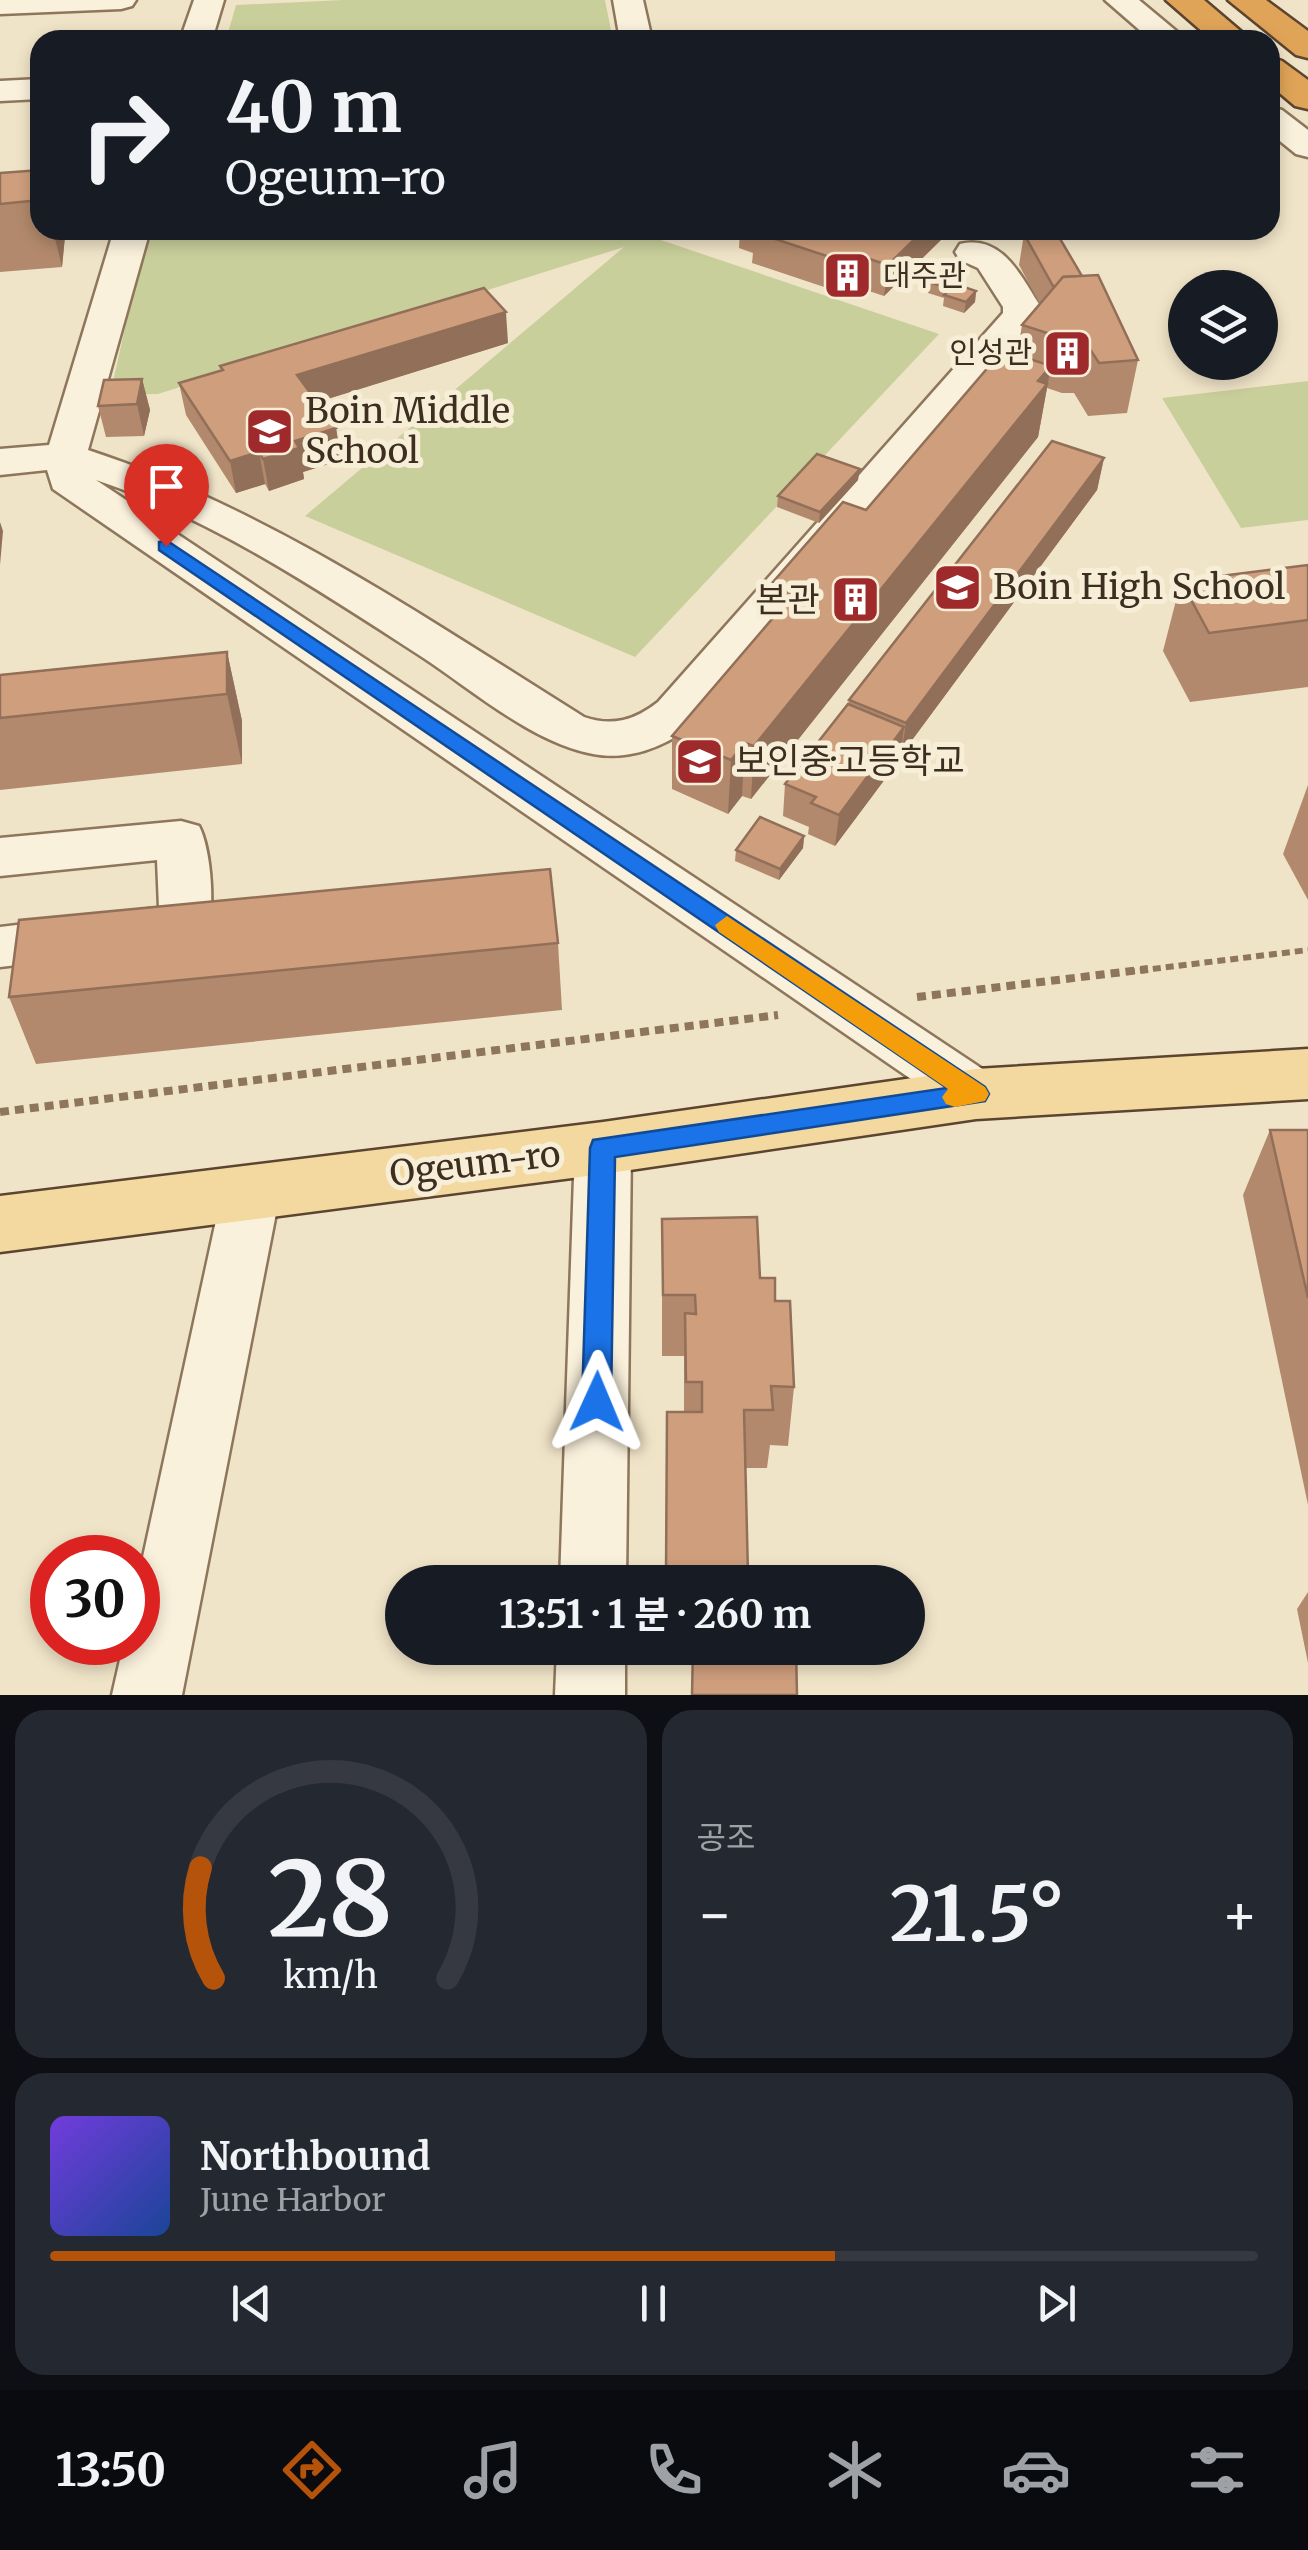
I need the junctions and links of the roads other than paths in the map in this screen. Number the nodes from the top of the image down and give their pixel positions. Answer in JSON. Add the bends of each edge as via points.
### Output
{"nodes":[{"id":1,"x":121,"y":0,"type":"edge"},
{"id":2,"x":209,"y":0,"type":"edge"},
{"id":3,"x":628,"y":0,"type":"edge"},
{"id":4,"x":1120,"y":0,"type":"edge"},
{"id":5,"x":1183,"y":0,"type":"edge"},
{"id":6,"x":1245,"y":0,"type":"edge"},
{"id":7,"x":1288,"y":0,"type":"edge"},
{"id":8,"x":0,"y":5,"type":"edge"},
{"id":9,"x":1308,"y":15,"type":"edge"},
{"id":10,"x":199,"y":30,"type":"edge"},
{"id":11,"x":634,"y":30,"type":"edge"},
{"id":12,"x":1159,"y":30,"type":"edge"},
{"id":13,"x":1221,"y":30,"type":"edge"},
{"id":14,"x":1308,"y":48,"type":"edge"},
{"id":15,"x":1280,"y":76,"type":"edge"},
{"id":16,"x":30,"y":89,"type":"edge"},
{"id":17,"x":0,"y":90,"type":"edge"},
{"id":18,"x":1308,"y":98,"type":"edge"},
{"id":19,"x":129,"y":240,"type":"edge"},
{"id":20,"x":973,"y":252,"type":"dead end"},
{"id":21,"x":66,"y":456,"type":"junction"},
{"id":22,"x":0,"y":462,"type":"edge"},
{"id":23,"x":0,"y":857,"type":"edge"},
{"id":24,"x":0,"y":948,"type":"edge"},
{"id":25,"x":1308,"y":1074,"type":"edge"},
{"id":26,"x":976,"y":1094,"type":"junction"},
{"id":27,"x":602,"y":1148,"type":"junction"},
{"id":28,"x":251,"y":1193,"type":"junction"},
{"id":29,"x":0,"y":1224,"type":"edge"},
{"id":30,"x":593,"y":1565,"type":"edge"},
{"id":31,"x":591,"y":1665,"type":"edge"},
{"id":32,"x":147,"y":1695,"type":"edge"},
{"id":33,"x":590,"y":1695,"type":"edge"}],
"edges":[{"from":1,"to":8,"type":"street"},
{"from":2,"to":10,"type":"street"},
{"from":3,"to":11,"type":"street"},
{"from":4,"to":12,"type":"street"},
{"from":5,"to":13,"type":"highway"},
{"from":6,"to":14,"type":"highway"},
{"from":7,"to":9,"type":"highway"},
{"from":15,"to":18,"type":"highway"},
{"from":16,"to":17,"type":"street"},
{"from":19,"to":21,"type":"street"},
{"from":20,"to":21,"type":"street","via":[[991,260],[1022,315],[675,714],[633,737],[601,740],[567,730],[264,540],[129,477]]},
{"from":21,"to":22,"type":"street"},
{"from":21,"to":26,"type":"street","via":[[68,480]]},
{"from":23,"to":24,"type":"street","via":[[181,838],[186,925]]},
{"from":25,"to":26,"type":"main road","name":"Ogeum-ro"},
{"from":26,"to":27,"type":"main road","name":"Ogeum-ro"},
{"from":27,"to":28,"type":"main road","name":"Ogeum-ro"},
{"from":27,"to":30,"type":"street"},
{"from":28,"to":29,"type":"main road","name":"Ogeum-ro"},
{"from":28,"to":32,"type":"street"},
{"from":31,"to":33,"type":"street"}]}
